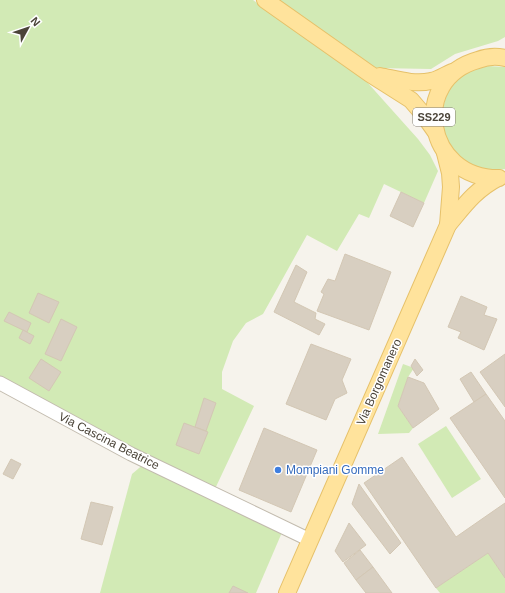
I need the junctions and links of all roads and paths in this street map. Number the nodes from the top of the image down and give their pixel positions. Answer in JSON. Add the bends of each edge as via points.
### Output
{"nodes":[{"id":1,"x":265,"y":0,"type":"edge"},
{"id":2,"x":505,"y":47,"type":"edge"},
{"id":3,"x":485,"y":57,"type":"junction"},
{"id":4,"x":505,"y":58,"type":"edge"},
{"id":5,"x":455,"y":71,"type":"junction"},
{"id":6,"x":370,"y":74,"type":"junction"},
{"id":7,"x":435,"y":131,"type":"junction"},
{"id":8,"x":445,"y":153,"type":"junction"},
{"id":9,"x":502,"y":178,"type":"edge"},
{"id":10,"x":448,"y":225,"type":"junction"},
{"id":11,"x":0,"y":383,"type":"edge"},
{"id":12,"x":310,"y":540,"type":"junction"},
{"id":13,"x":288,"y":593,"type":"edge"}],
"edges":[{"from":1,"to":6,"type":"main road"},
{"from":2,"to":3,"type":"main road","number":"SS229"},
{"from":3,"to":4,"type":"main road","number":"SS229"},
{"from":3,"to":5,"type":"main road","number":"SS229","via":[[469,62]]},
{"from":5,"to":6,"type":"main road","via":[[421,83]]},
{"from":5,"to":7,"type":"main road","number":"SS229","via":[[444,83],[436,98]]},
{"from":6,"to":7,"type":"main road","via":[[411,100]]},
{"from":7,"to":8,"type":"main road","number":"SS229"},
{"from":8,"to":9,"type":"main road","number":"SS229","via":[[455,164],[468,172],[483,177]]},
{"from":8,"to":10,"type":"main road","name":"Via Borgomanero","number":"SS229","via":[[451,187]]},
{"from":9,"to":10,"type":"main road","name":"Via Borgomanero","number":"SS229","via":[[476,192]]},
{"from":10,"to":12,"type":"main road","name":"Via Borgomanero","number":"SS229"},
{"from":11,"to":12,"type":"street","name":"Via Cascina Beatrice","via":[[131,454]]},
{"from":12,"to":13,"type":"main road","name":"Via Borgomanero","number":"SS229"}]}
